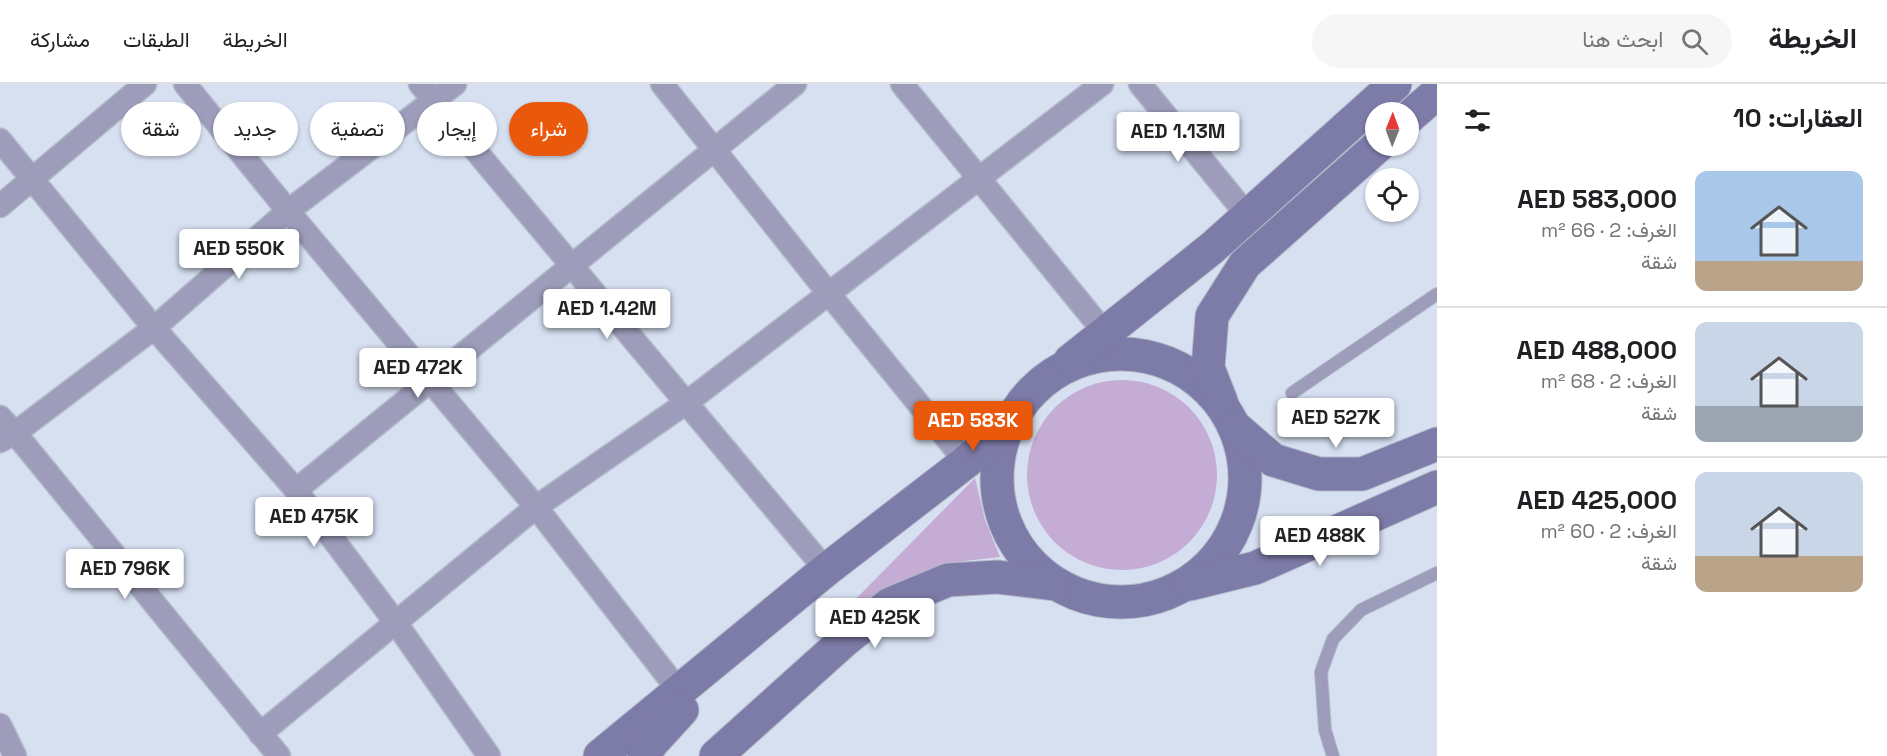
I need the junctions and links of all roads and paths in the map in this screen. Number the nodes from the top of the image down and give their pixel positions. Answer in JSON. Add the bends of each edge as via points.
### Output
{"nodes":[{"id":1,"x":145,"y":84,"type":"edge"},
{"id":2,"x":185,"y":84,"type":"edge"},
{"id":3,"x":455,"y":84,"type":"edge"},
{"id":4,"x":662,"y":84,"type":"edge"},
{"id":5,"x":795,"y":84,"type":"edge"},
{"id":6,"x":902,"y":84,"type":"edge"},
{"id":7,"x":1102,"y":84,"type":"edge"},
{"id":8,"x":1140,"y":84,"type":"edge"},
{"id":9,"x":1385,"y":87,"type":"edge"},
{"id":10,"x":426,"y":92,"type":"edge"},
{"id":11,"x":1437,"y":93,"type":"edge"},
{"id":12,"x":1419,"y":109,"type":"edge"},
{"id":13,"x":0,"y":140,"type":"edge"},
{"id":14,"x":714,"y":150,"type":"junction"},
{"id":15,"x":1367,"y":156,"type":"edge"},
{"id":16,"x":979,"y":178,"type":"junction"},
{"id":17,"x":32,"y":179,"type":"junction"},
{"id":18,"x":0,"y":206,"type":"edge"},
{"id":19,"x":288,"y":211,"type":"junction"},
{"id":20,"x":1248,"y":216,"type":"junction"},
{"id":21,"x":571,"y":266,"type":"junction"},
{"id":22,"x":829,"y":294,"type":"junction"},
{"id":23,"x":1437,"y":294,"type":"edge"},
{"id":24,"x":154,"y":328,"type":"junction"},
{"id":25,"x":1105,"y":333,"type":"junction"},
{"id":26,"x":1056,"y":371,"type":"junction"},
{"id":27,"x":429,"y":381,"type":"junction"},
{"id":28,"x":1292,"y":393,"type":"dead end"},
{"id":29,"x":686,"y":403,"type":"junction"},
{"id":30,"x":1229,"y":416,"type":"junction"},
{"id":31,"x":1008,"y":425,"type":"junction"},
{"id":32,"x":5,"y":431,"type":"edge"},
{"id":33,"x":1437,"y":444,"type":"edge"},
{"id":34,"x":966,"y":462,"type":"junction"},
{"id":35,"x":1437,"y":487,"type":"edge"},
{"id":36,"x":296,"y":490,"type":"junction"},
{"id":37,"x":536,"y":507,"type":"junction"},
{"id":38,"x":826,"y":570,"type":"junction"},
{"id":39,"x":1437,"y":573,"type":"edge"},
{"id":40,"x":1056,"y":584,"type":"junction"},
{"id":41,"x":1182,"y":586,"type":"junction"},
{"id":42,"x":396,"y":623,"type":"junction"},
{"id":43,"x":760,"y":624,"type":"junction"},
{"id":44,"x":679,"y":691,"type":"junction"},
{"id":45,"x":0,"y":725,"type":"edge"},
{"id":46,"x":260,"y":734,"type":"junction"},
{"id":47,"x":15,"y":756,"type":"edge"},
{"id":48,"x":279,"y":756,"type":"edge"},
{"id":49,"x":489,"y":756,"type":"edge"},
{"id":50,"x":600,"y":756,"type":"edge"},
{"id":51,"x":644,"y":756,"type":"edge"},
{"id":52,"x":716,"y":756,"type":"edge"},
{"id":53,"x":1333,"y":756,"type":"edge"}],
"edges":[{"from":1,"to":17,"type":"street"},
{"from":2,"to":19,"type":"street"},
{"from":3,"to":10,"type":"street"},
{"from":4,"to":14,"type":"street"},
{"from":5,"to":14,"type":"street"},
{"from":6,"to":16,"type":"street"},
{"from":7,"to":16,"type":"street"},
{"from":8,"to":20,"type":"street"},
{"from":9,"to":20,"type":"main road"},
{"from":10,"to":19,"type":"street"},
{"from":10,"to":21,"type":"street"},
{"from":11,"to":12,"type":"main road"},
{"from":13,"to":17,"type":"street"},
{"from":14,"to":21,"type":"street"},
{"from":14,"to":22,"type":"street"},
{"from":15,"to":30,"type":"main road","via":[[1245,264],[1212,316],[1208,368]]},
{"from":16,"to":22,"type":"street"},
{"from":16,"to":25,"type":"street"},
{"from":17,"to":18,"type":"street"},
{"from":17,"to":24,"type":"street"},
{"from":19,"to":24,"type":"street"},
{"from":19,"to":27,"type":"street"},
{"from":20,"to":25,"type":"main road"},
{"from":21,"to":27,"type":"street"},
{"from":21,"to":29,"type":"street"},
{"from":22,"to":29,"type":"street"},
{"from":22,"to":34,"type":"street"},
{"from":23,"to":28,"type":"lane"},
{"from":24,"to":32,"type":"street"},
{"from":24,"to":36,"type":"street"},
{"from":25,"to":26,"type":"main road"},
{"from":26,"to":30,"type":"main road","via":[[1091,357],[1128,353],[1164,361],[1197,379]]},
{"from":26,"to":31,"type":"main road","via":[[1028,394]]},
{"from":27,"to":36,"type":"street"},
{"from":27,"to":37,"type":"street"},
{"from":29,"to":37,"type":"street"},
{"from":29,"to":38,"type":"street"},
{"from":30,"to":33,"type":"main road","via":[[1273,460],[1319,474],[1362,474]]},
{"from":30,"to":41,"type":"main road","via":[[1245,463],[1244,499],[1233,534],[1211,564]]},
{"from":31,"to":34,"type":"main road"},
{"from":31,"to":40,"type":"main road","via":[[997,460],[997,495],[1008,530],[1028,560]]},
{"from":32,"to":46,"type":"street"},
{"from":34,"to":38,"type":"main road"},
{"from":35,"to":41,"type":"main road","via":[[1255,568]]},
{"from":36,"to":42,"type":"street"},
{"from":37,"to":42,"type":"street"},
{"from":37,"to":44,"type":"street"},
{"from":38,"to":43,"type":"main road"},
{"from":39,"to":53,"type":"lane","via":[[1361,610],[1333,639],[1321,672],[1325,730]]},
{"from":40,"to":41,"type":"main road","via":[[1086,597],[1119,602],[1151,598]]},
{"from":40,"to":52,"type":"main road","via":[[997,577],[948,580],[890,604],[844,640]]},
{"from":42,"to":46,"type":"street"},
{"from":42,"to":49,"type":"street"},
{"from":43,"to":44,"type":"main road"},
{"from":43,"to":51,"type":"main road"},
{"from":44,"to":50,"type":"main road"},
{"from":45,"to":47,"type":"street"},
{"from":46,"to":48,"type":"street"}]}
